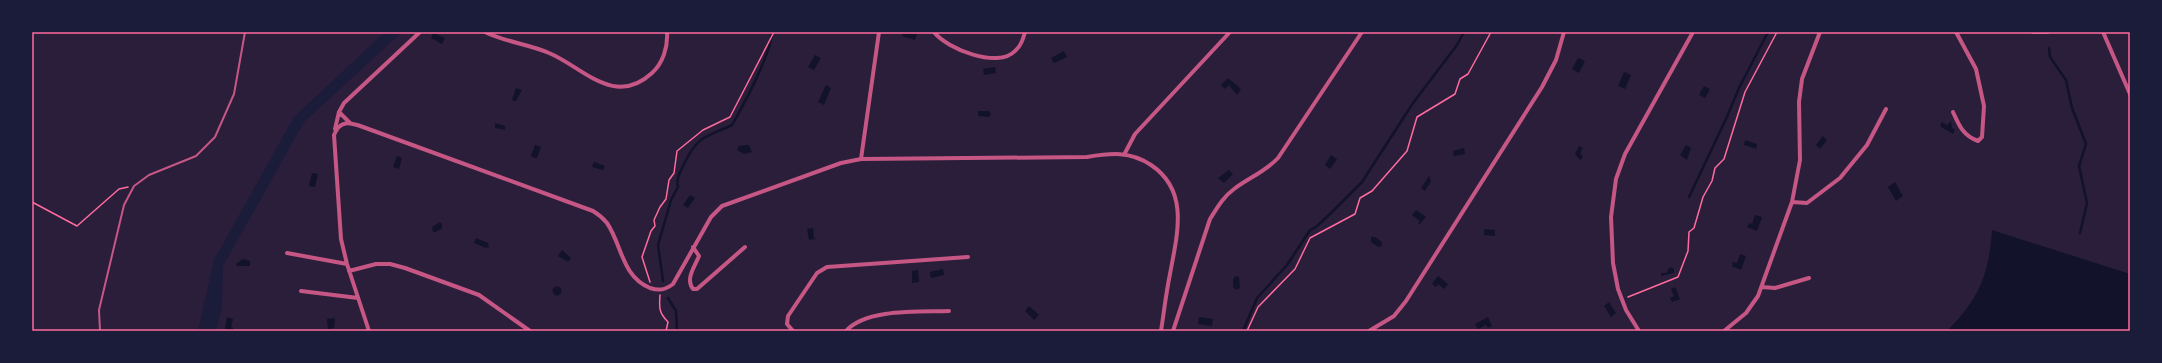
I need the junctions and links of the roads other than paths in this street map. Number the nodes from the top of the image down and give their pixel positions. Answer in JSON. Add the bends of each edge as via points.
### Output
{"nodes":[{"id":1,"x":245,"y":32,"type":"edge"},
{"id":2,"x":420,"y":32,"type":"edge"},
{"id":3,"x":485,"y":32,"type":"edge"},
{"id":4,"x":667,"y":32,"type":"edge"},
{"id":5,"x":879,"y":32,"type":"edge"},
{"id":6,"x":934,"y":32,"type":"edge"},
{"id":7,"x":1025,"y":32,"type":"edge"},
{"id":8,"x":1230,"y":32,"type":"edge"},
{"id":9,"x":1362,"y":32,"type":"edge"},
{"id":10,"x":1564,"y":32,"type":"edge"},
{"id":11,"x":1693,"y":32,"type":"edge"},
{"id":12,"x":1820,"y":32,"type":"edge"},
{"id":13,"x":1956,"y":32,"type":"edge"},
{"id":14,"x":2033,"y":32,"type":"edge"},
{"id":15,"x":2048,"y":32,"type":"edge"},
{"id":16,"x":2103,"y":32,"type":"edge"},
{"id":17,"x":2130,"y":94,"type":"edge"},
{"id":18,"x":1886,"y":109,"type":"dead end"},
{"id":19,"x":339,"y":112,"type":"junction"},
{"id":20,"x":1953,"y":112,"type":"dead end"},
{"id":21,"x":351,"y":123,"type":"junction"},
{"id":22,"x":334,"y":135,"type":"junction"},
{"id":23,"x":1125,"y":153,"type":"junction"},
{"id":24,"x":861,"y":159,"type":"junction"},
{"id":25,"x":1792,"y":202,"type":"junction"},
{"id":26,"x":693,"y":247,"type":"junction"},
{"id":27,"x":745,"y":247,"type":"dead end"},
{"id":28,"x":287,"y":253,"type":"dead end"},
{"id":29,"x":968,"y":257,"type":"dead end"},
{"id":30,"x":346,"y":264,"type":"junction"},
{"id":31,"x":349,"y":271,"type":"junction"},
{"id":32,"x":1809,"y":278,"type":"dead end"},
{"id":33,"x":1762,"y":287,"type":"junction"},
{"id":34,"x":301,"y":291,"type":"dead end"},
{"id":35,"x":358,"y":298,"type":"junction"},
{"id":36,"x":949,"y":311,"type":"dead end"},
{"id":37,"x":100,"y":331,"type":"edge"},
{"id":38,"x":369,"y":331,"type":"edge"},
{"id":39,"x":530,"y":331,"type":"edge"},
{"id":40,"x":793,"y":331,"type":"edge"},
{"id":41,"x":846,"y":331,"type":"edge"},
{"id":42,"x":1161,"y":331,"type":"edge"},
{"id":43,"x":1172,"y":331,"type":"edge"},
{"id":44,"x":1369,"y":331,"type":"edge"},
{"id":45,"x":1640,"y":331,"type":"edge"},
{"id":46,"x":1724,"y":331,"type":"edge"}],
"edges":[{"from":1,"to":37,"type":"lane","via":[[234,94],[215,137],[196,156],[149,175],[134,186],[124,205],[99,310]]},
{"from":2,"to":19,"type":"street","via":[[351,96]]},
{"from":3,"to":4,"type":"street","via":[[549,53],[603,84],[617,87],[633,85],[646,79],[657,68],[664,55]]},
{"from":5,"to":24,"type":"street"},
{"from":6,"to":7,"type":"street","via":[[948,44],[983,58],[1006,57],[1015,52]]},
{"from":8,"to":23,"type":"street","via":[[1135,134]]},
{"from":9,"to":43,"type":"street","via":[[1278,158],[1220,202],[1210,219]]},
{"from":10,"to":44,"type":"street","via":[[1556,60],[1542,87],[1410,295],[1394,316]]},
{"from":11,"to":45,"type":"street","via":[[1625,154],[1616,179],[1611,217],[1613,263],[1622,299]]},
{"from":12,"to":25,"type":"street","via":[[1802,79],[1799,102],[1800,160]]},
{"from":13,"to":20,"type":"street","via":[[1976,69],[1984,106],[1982,137],[1978,141],[1970,139],[1963,132]]},
{"from":14,"to":15,"type":"street"},
{"from":16,"to":17,"type":"street"},
{"from":18,"to":25,"type":"street","via":[[1867,145],[1840,178],[1807,203]]},
{"from":19,"to":21,"type":"street"},
{"from":19,"to":22,"type":"street"},
{"from":21,"to":22,"type":"street","via":[[343,123]]},
{"from":21,"to":26,"type":"street","via":[[593,211],[607,223],[632,274],[645,286],[667,289],[673,284]]},
{"from":22,"to":30,"type":"street","via":[[341,240]]},
{"from":23,"to":24,"type":"street","via":[[1087,157]]},
{"from":23,"to":42,"type":"street","via":[[1163,172],[1172,187],[1176,202],[1176,245]]},
{"from":24,"to":26,"type":"street","via":[[840,163],[722,206],[711,217]]},
{"from":25,"to":33,"type":"street"},
{"from":26,"to":27,"type":"street","via":[[699,256],[689,279],[693,289],[697,289]]},
{"from":28,"to":30,"type":"street"},
{"from":29,"to":40,"type":"street","via":[[827,267],[817,273],[788,316],[787,324]]},
{"from":30,"to":31,"type":"street"},
{"from":31,"to":35,"type":"street"},
{"from":31,"to":39,"type":"street","via":[[376,264],[405,268],[479,295]]},
{"from":32,"to":33,"type":"street","via":[[1775,288]]},
{"from":33,"to":46,"type":"street","via":[[1746,313]]},
{"from":34,"to":35,"type":"street"},
{"from":35,"to":38,"type":"street"},
{"from":36,"to":41,"type":"street","via":[[874,316]]}]}
